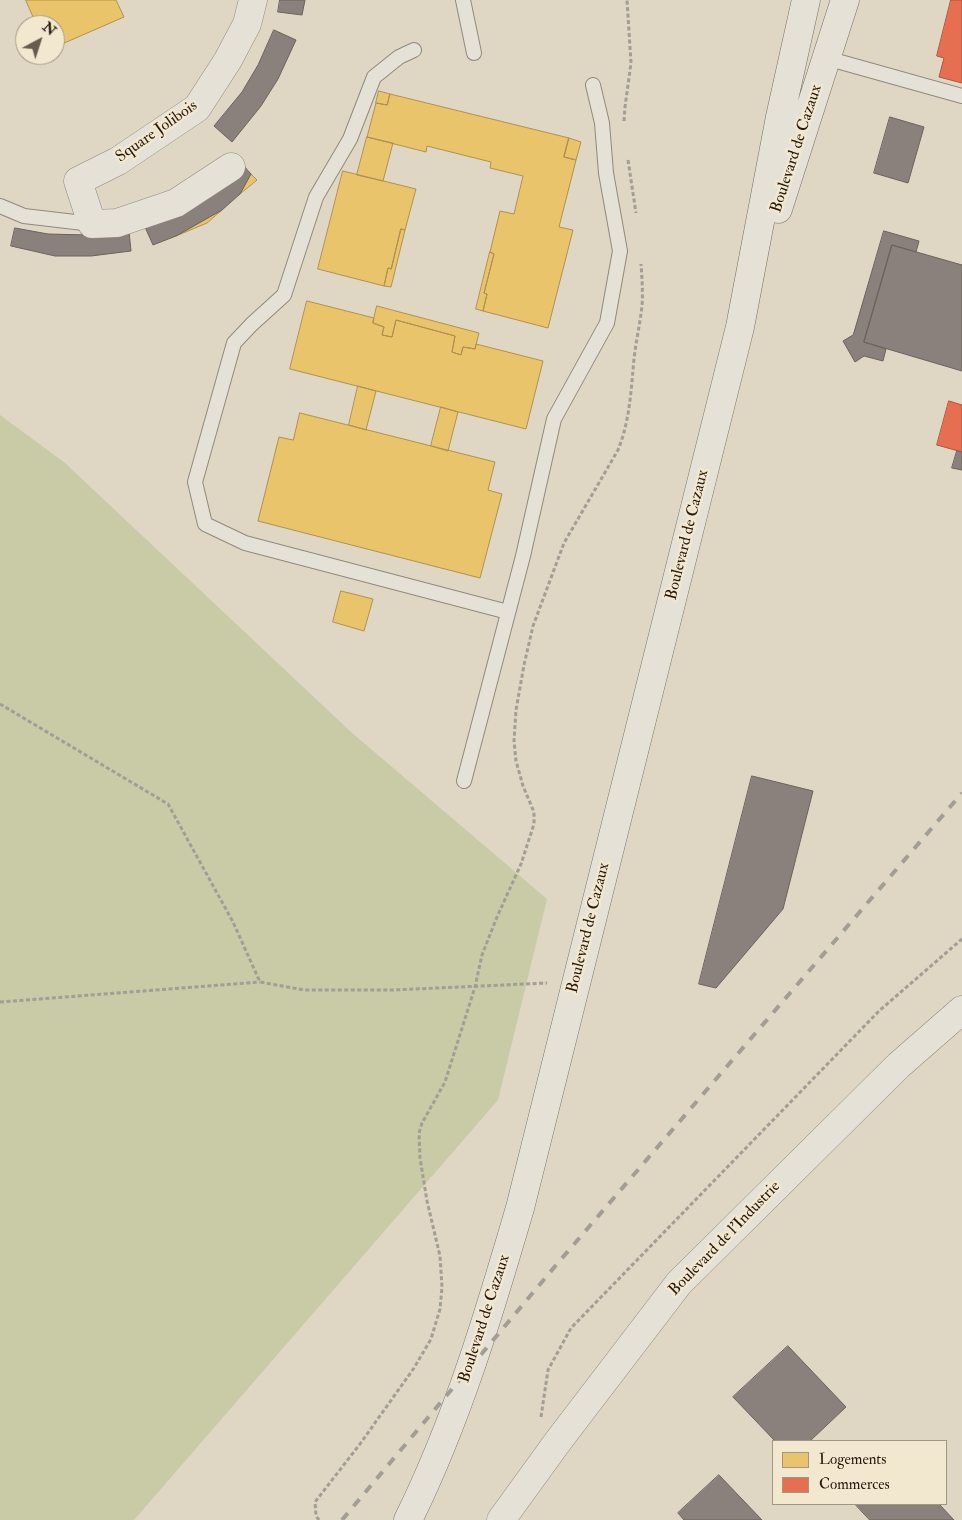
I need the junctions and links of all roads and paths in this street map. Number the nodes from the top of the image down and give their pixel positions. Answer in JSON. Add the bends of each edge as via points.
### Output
{"nodes":[{"id":1,"x":253,"y":0,"type":"edge"},
{"id":2,"x":463,"y":0,"type":"edge"},
{"id":3,"x":627,"y":0,"type":"edge"},
{"id":4,"x":806,"y":0,"type":"edge"},
{"id":5,"x":845,"y":0,"type":"edge"},
{"id":6,"x":414,"y":50,"type":"dead end"},
{"id":7,"x":474,"y":53,"type":"dead end"},
{"id":8,"x":826,"y":58,"type":"junction"},
{"id":9,"x":593,"y":85,"type":"dead end"},
{"id":10,"x":962,"y":96,"type":"edge"},
{"id":11,"x":624,"y":122,"type":"dead end"},
{"id":12,"x":627,"y":156,"type":"dead end"},
{"id":13,"x":231,"y":167,"type":"dead end"},
{"id":14,"x":0,"y":206,"type":"edge"},
{"id":15,"x":637,"y":221,"type":"dead end"},
{"id":16,"x":92,"y":224,"type":"junction"},
{"id":17,"x":640,"y":257,"type":"dead end"},
{"id":18,"x":740,"y":327,"type":"junction"},
{"id":19,"x":508,"y":612,"type":"junction"},
{"id":20,"x":0,"y":704,"type":"edge"},
{"id":21,"x":464,"y":781,"type":"dead end"},
{"id":22,"x":962,"y":939,"type":"edge"},
{"id":23,"x":575,"y":981,"type":"junction"},
{"id":24,"x":260,"y":982,"type":"junction"},
{"id":25,"x":475,"y":987,"type":"junction"},
{"id":26,"x":0,"y":1002,"type":"edge"},
{"id":27,"x":962,"y":1010,"type":"edge"},
{"id":28,"x":540,"y":1424,"type":"dead end"},
{"id":29,"x":319,"y":1520,"type":"edge"},
{"id":30,"x":408,"y":1520,"type":"edge"},
{"id":31,"x":502,"y":1520,"type":"edge"}],
"edges":[{"from":1,"to":16,"type":"main road","name":"Square Jolibois","via":[[247,24],[232,53],[197,108],[118,161],[78,181]]},
{"from":2,"to":7,"type":"lane"},
{"from":3,"to":11,"type":"path","via":[[632,63]]},
{"from":4,"to":18,"type":"main road","name":"Boulevard de Cazaux"},
{"from":5,"to":8,"type":"main road","name":"Boulevard de Cazaux"},
{"from":6,"to":19,"type":"lane","via":[[398,58],[374,78],[350,139],[316,197],[284,295],[234,343],[195,482],[205,524],[246,542]]},
{"from":8,"to":10,"type":"lane"},
{"from":8,"to":18,"type":"main road","name":"Boulevard de Cazaux"},
{"from":9,"to":19,"type":"lane","via":[[602,123],[606,173],[620,251],[607,323],[554,419]]},
{"from":12,"to":15,"type":"path"},
{"from":13,"to":16,"type":"main road","via":[[176,204],[117,223]]},
{"from":14,"to":16,"type":"lane","via":[[24,216]]},
{"from":17,"to":25,"type":"path","via":[[642,306],[628,422],[618,450],[564,543],[533,626],[516,710],[514,741],[523,786],[534,812],[534,824],[521,864],[482,955]]},
{"from":18,"to":23,"type":"main road","name":"Boulevard de Cazaux"},
{"from":19,"to":21,"type":"lane"},
{"from":20,"to":24,"type":"path","via":[[168,804],[233,922]]},
{"from":22,"to":28,"type":"path","via":[[879,1011],[571,1328],[548,1370]]},
{"from":23,"to":25,"type":"path"},
{"from":23,"to":30,"type":"main road","name":"Boulevard de Cazaux","via":[[520,1208],[494,1296],[450,1424]]},
{"from":24,"to":25,"type":"path","via":[[304,990]]},
{"from":24,"to":26,"type":"path"},
{"from":25,"to":29,"type":"path","via":[[445,1082],[419,1133],[427,1201],[440,1256],[440,1310],[431,1339],[414,1368],[315,1502]]},
{"from":27,"to":31,"type":"main road","name":"Boulevard de l'Industrie","via":[[899,1064],[679,1283]]}]}
